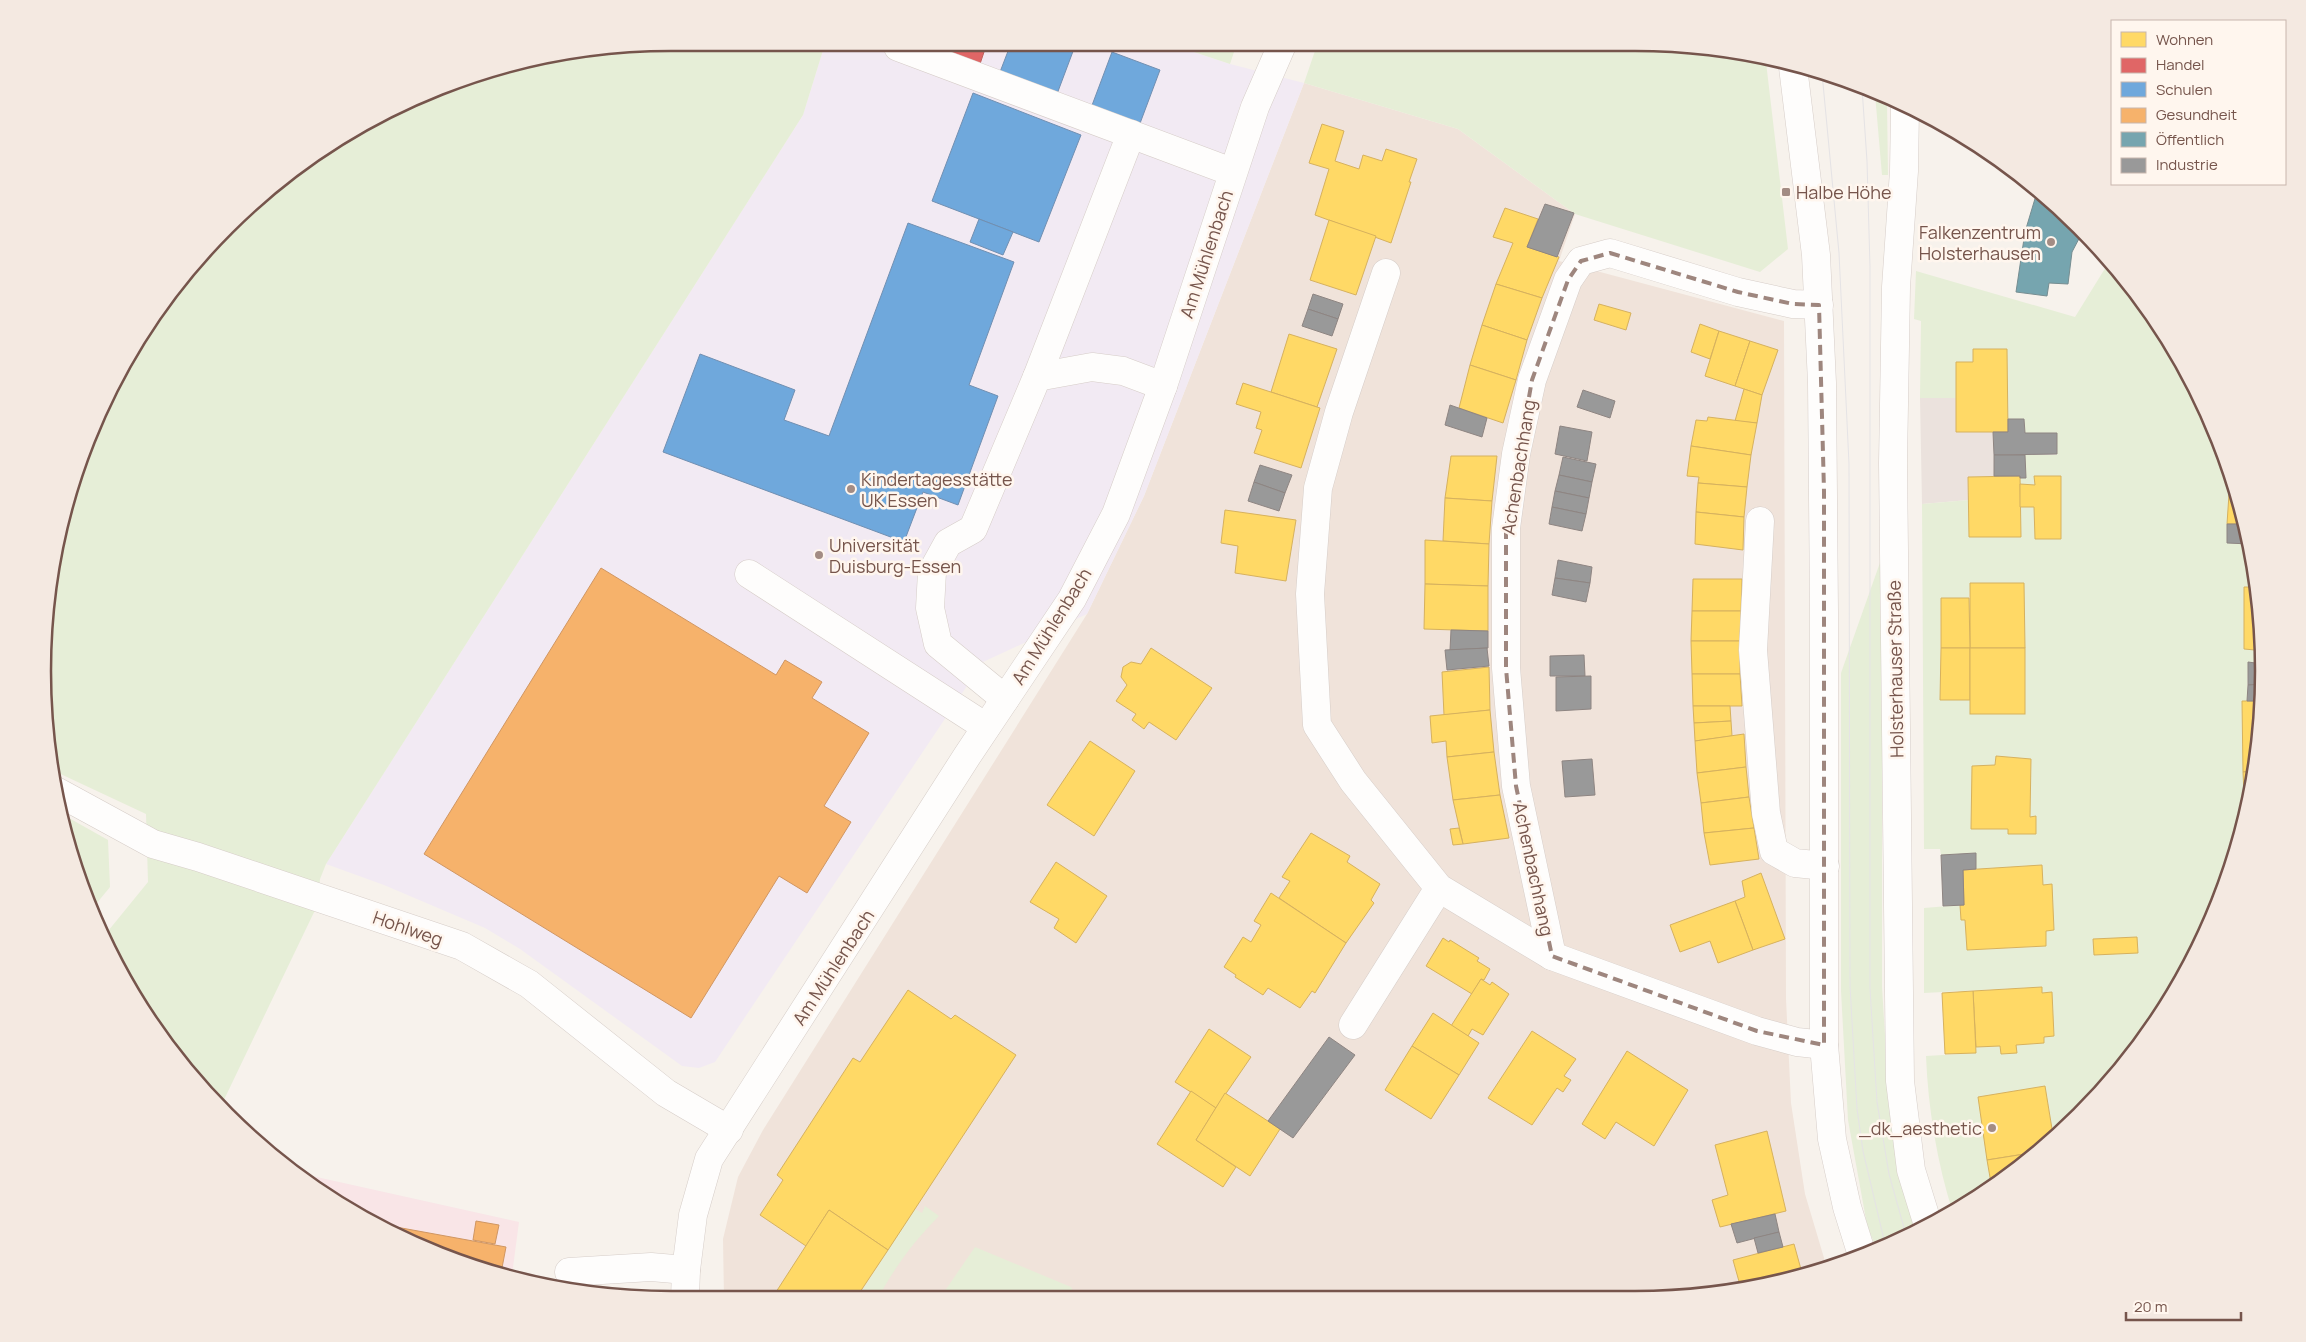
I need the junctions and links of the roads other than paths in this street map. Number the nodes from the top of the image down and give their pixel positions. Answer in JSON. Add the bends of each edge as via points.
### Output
{"nodes":[{"id":1,"x":909,"y":51,"type":"edge"},
{"id":2,"x":1279,"y":51,"type":"edge"},
{"id":3,"x":1795,"y":72,"type":"edge"},
{"id":4,"x":1905,"y":113,"type":"edge"},
{"id":5,"x":1131,"y":134,"type":"junction"},
{"id":6,"x":1232,"y":172,"type":"junction"},
{"id":7,"x":1386,"y":272,"type":"dead end"},
{"id":8,"x":1819,"y":304,"type":"junction"},
{"id":9,"x":1037,"y":378,"type":"junction"},
{"id":10,"x":1163,"y":386,"type":"junction"},
{"id":11,"x":1760,"y":521,"type":"dead end"},
{"id":12,"x":749,"y":574,"type":"dead end"},
{"id":13,"x":1004,"y":699,"type":"junction"},
{"id":14,"x":986,"y":727,"type":"junction"},
{"id":15,"x":64,"y":795,"type":"edge"},
{"id":16,"x":1825,"y":866,"type":"junction"},
{"id":17,"x":1439,"y":888,"type":"junction"},
{"id":18,"x":1552,"y":956,"type":"junction"},
{"id":19,"x":1353,"y":1026,"type":"dead end"},
{"id":20,"x":1824,"y":1045,"type":"junction"},
{"id":21,"x":729,"y":1130,"type":"junction"},
{"id":22,"x":1926,"y":1218,"type":"edge"},
{"id":23,"x":1860,"y":1248,"type":"edge"},
{"id":24,"x":686,"y":1270,"type":"junction"},
{"id":25,"x":569,"y":1272,"type":"dead end"},
{"id":26,"x":685,"y":1291,"type":"edge"}],
"edges":[{"from":1,"to":5,"type":"street"},
{"from":2,"to":6,"type":"street","name":"Am Mühlenbach","via":[[1255,106]]},
{"from":3,"to":8,"type":"street"},
{"from":4,"to":22,"type":"street","name":"Holsterhauser Straße","via":[[1896,287],[1893,463],[1900,1081],[1911,1170]]},
{"from":5,"to":6,"type":"street"},
{"from":5,"to":9,"type":"street"},
{"from":6,"to":10,"type":"street","name":"Am Mühlenbach"},
{"from":7,"to":17,"type":"street","name":"Achenbachhang","via":[[1339,412],[1318,488],[1310,594],[1317,725],[1354,780]]},
{"from":8,"to":16,"type":"street","via":[[1824,492]]},
{"from":8,"to":18,"type":"street","name":"Achenbachhang","via":[[1793,304],[1738,292],[1610,253],[1581,261],[1568,280],[1532,380],[1516,454],[1506,528],[1506,668],[1516,786]]},
{"from":9,"to":10,"type":"street","via":[[1092,367],[1123,371]]},
{"from":9,"to":13,"type":"street","via":[[973,529],[948,543],[932,572],[930,608],[938,644]]},
{"from":10,"to":13,"type":"street","name":"Am Mühlenbach","via":[[1116,514],[1072,599]]},
{"from":11,"to":16,"type":"street","via":[[1753,650],[1766,813],[1774,851],[1795,863]]},
{"from":12,"to":14,"type":"street"},
{"from":13,"to":14,"type":"street","name":"Am Mühlenbach"},
{"from":14,"to":21,"type":"street","name":"Am Mühlenbach"},
{"from":15,"to":21,"type":"street","name":"Hohlweg","via":[[154,844],[462,946],[529,984],[666,1093]]},
{"from":16,"to":20,"type":"street"},
{"from":17,"to":18,"type":"street","name":"Achenbachhang"},
{"from":17,"to":19,"type":"street"},
{"from":18,"to":20,"type":"street","name":"Achenbachhang","via":[[1757,1031],[1797,1042]]},
{"from":20,"to":23,"type":"street","via":[[1832,1139],[1846,1207]]},
{"from":21,"to":24,"type":"street","name":"Am Mühlenbach","via":[[709,1159],[693,1215]]},
{"from":24,"to":25,"type":"street","via":[[651,1267]]},
{"from":24,"to":26,"type":"street","name":"Am Mühlenbach"}]}
